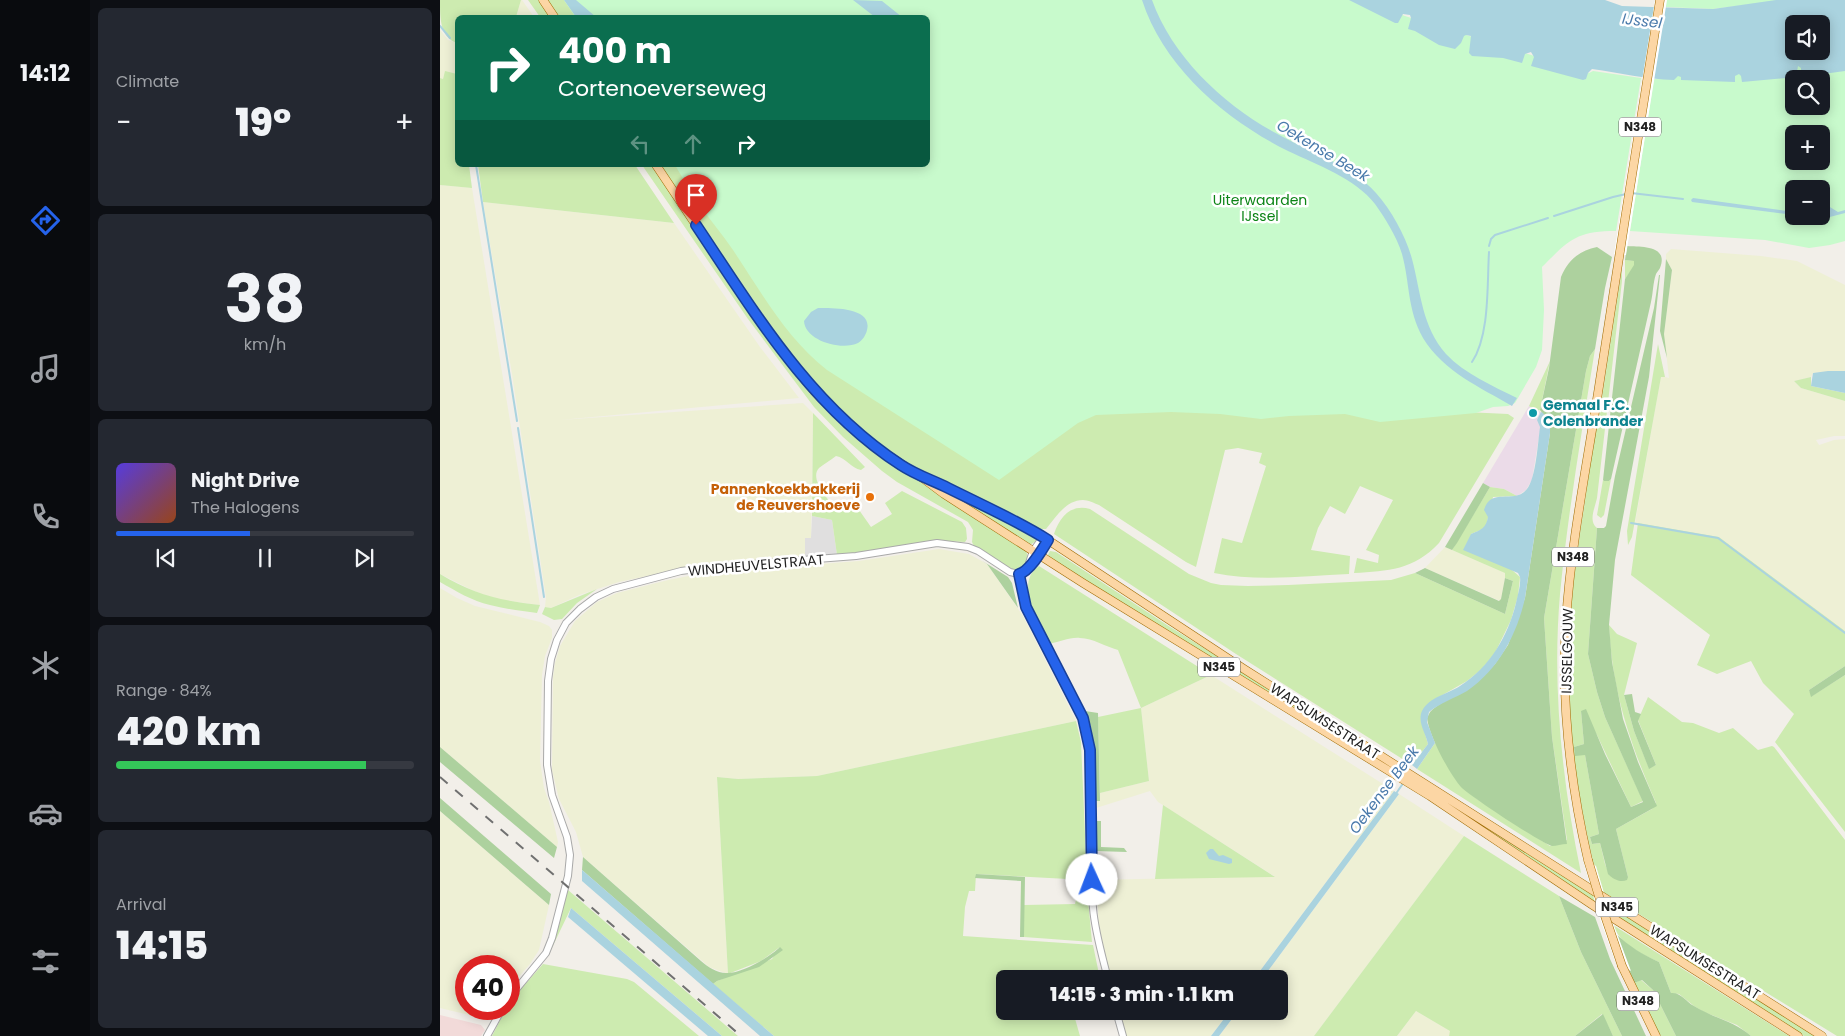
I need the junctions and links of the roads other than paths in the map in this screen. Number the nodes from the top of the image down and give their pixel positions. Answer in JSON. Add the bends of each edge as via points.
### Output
{"nodes":[{"id":1,"x":543,"y":0,"type":"edge"},
{"id":2,"x":1660,"y":0,"type":"edge"},
{"id":3,"x":553,"y":15,"type":"edge"},
{"id":4,"x":657,"y":167,"type":"edge"},
{"id":5,"x":924,"y":479,"type":"junction"},
{"id":6,"x":1046,"y":539,"type":"junction"},
{"id":7,"x":1036,"y":553,"type":"junction"},
{"id":8,"x":1019,"y":574,"type":"junction"},
{"id":9,"x":1402,"y":774,"type":"junction"},
{"id":10,"x":1410,"y":779,"type":"junction"},
{"id":11,"x":1106,"y":970,"type":"edge"},
{"id":12,"x":520,"y":985,"type":"edge"},
{"id":13,"x":496,"y":1020,"type":"edge"},
{"id":14,"x":1119,"y":1020,"type":"edge"},
{"id":15,"x":487,"y":1036,"type":"edge"},
{"id":16,"x":1123,"y":1036,"type":"edge"},
{"id":17,"x":1656,"y":1036,"type":"edge"},
{"id":18,"x":1798,"y":1036,"type":"edge"},
{"id":19,"x":1822,"y":1036,"type":"edge"}],
"edges":[{"from":1,"to":3,"type":"main road"},
{"from":2,"to":17,"type":"main road","name":"IJSSELGOUW","number":"N348","bridge":true,"via":[[1577,529],[1566,622],[1565,676],[1568,736],[1588,860],[1622,966]]},
{"from":4,"to":5,"type":"main road","name":"WAPSUMSESTRAAT","number":"N345","via":[[746,300],[814,390],[858,432]]},
{"from":5,"to":6,"type":"main road","name":"WAPSUMSESTRAAT","number":"N345","via":[[983,505]]},
{"from":5,"to":7,"type":"main road","name":"WAPSUMSESTRAAT","number":"N345"},
{"from":6,"to":7,"type":"street"},
{"from":6,"to":9,"type":"main road","name":"WAPSUMSESTRAAT","number":"N345","via":[[1326,720]]},
{"from":7,"to":8,"type":"street","via":[[1024,572]]},
{"from":7,"to":9,"type":"main road","name":"WAPSUMSESTRAAT","number":"N345","via":[[1227,672]]},
{"from":8,"to":11,"type":"street","via":[[1026,607],[1083,718],[1087,733],[1093,908]]},
{"from":8,"to":12,"type":"street","name":"WINDHEUVELSTRAAT","via":[[968,547],[937,543],[856,556],[696,568],[613,589],[580,609],[560,634],[551,659],[548,681],[547,765],[552,794],[567,836],[570,855],[568,876],[546,953]]},
{"from":9,"to":10,"type":"main road","name":"WAPSUMSESTRAAT","number":"N345"},
{"from":10,"to":18,"type":"main road","name":"WAPSUMSESTRAAT","number":"N345","via":[[1594,906]]},
{"from":10,"to":19,"type":"main road","name":"WAPSUMSESTRAAT","number":"N345"},
{"from":13,"to":15,"type":"street"},
{"from":14,"to":16,"type":"street"}]}
